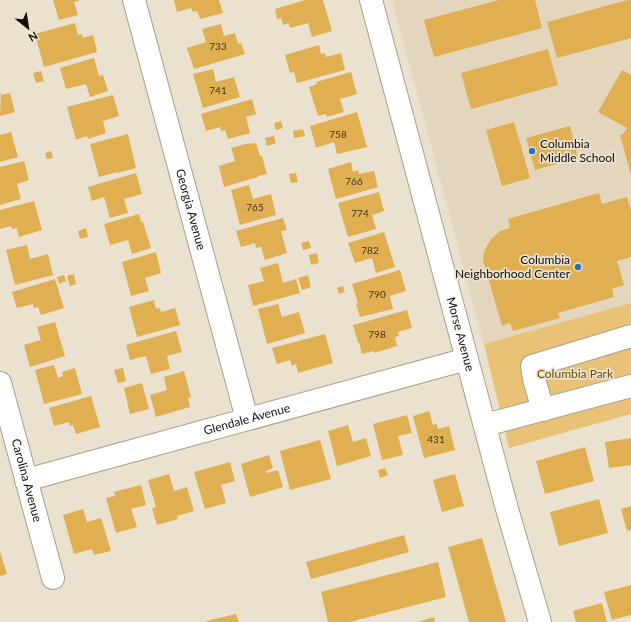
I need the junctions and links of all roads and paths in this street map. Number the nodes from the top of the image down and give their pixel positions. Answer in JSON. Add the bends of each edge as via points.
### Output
{"nodes":[{"id":1,"x":134,"y":0,"type":"edge"},
{"id":2,"x":371,"y":0,"type":"edge"},
{"id":3,"x":631,"y":336,"type":"edge"},
{"id":4,"x":467,"y":359,"type":"junction"},
{"id":5,"x":0,"y":383,"type":"edge"},
{"id":6,"x":631,"y":386,"type":"edge"},
{"id":7,"x":543,"y":410,"type":"junction"},
{"id":8,"x":247,"y":419,"type":"junction"},
{"id":9,"x":485,"y":425,"type":"junction"},
{"id":10,"x":26,"y":480,"type":"junction"},
{"id":11,"x":53,"y":578,"type":"dead end"},
{"id":12,"x":540,"y":622,"type":"edge"}],
"edges":[{"from":1,"to":8,"type":"street","name":"Georgia Avenue"},
{"from":2,"to":4,"type":"street","name":"Morse Avenue"},
{"from":3,"to":7,"type":"street","via":[[532,366]]},
{"from":4,"to":8,"type":"street","name":"Glendale Avenue"},
{"from":4,"to":9,"type":"street","name":"Morse Avenue"},
{"from":5,"to":10,"type":"street","name":"Carolina Avenue"},
{"from":6,"to":7,"type":"street"},
{"from":7,"to":9,"type":"street"},
{"from":8,"to":10,"type":"street","name":"Glendale Avenue"},
{"from":9,"to":12,"type":"street","name":"Morse Avenue","via":[[506,509]]},
{"from":10,"to":11,"type":"street","name":"Carolina Avenue"}]}
